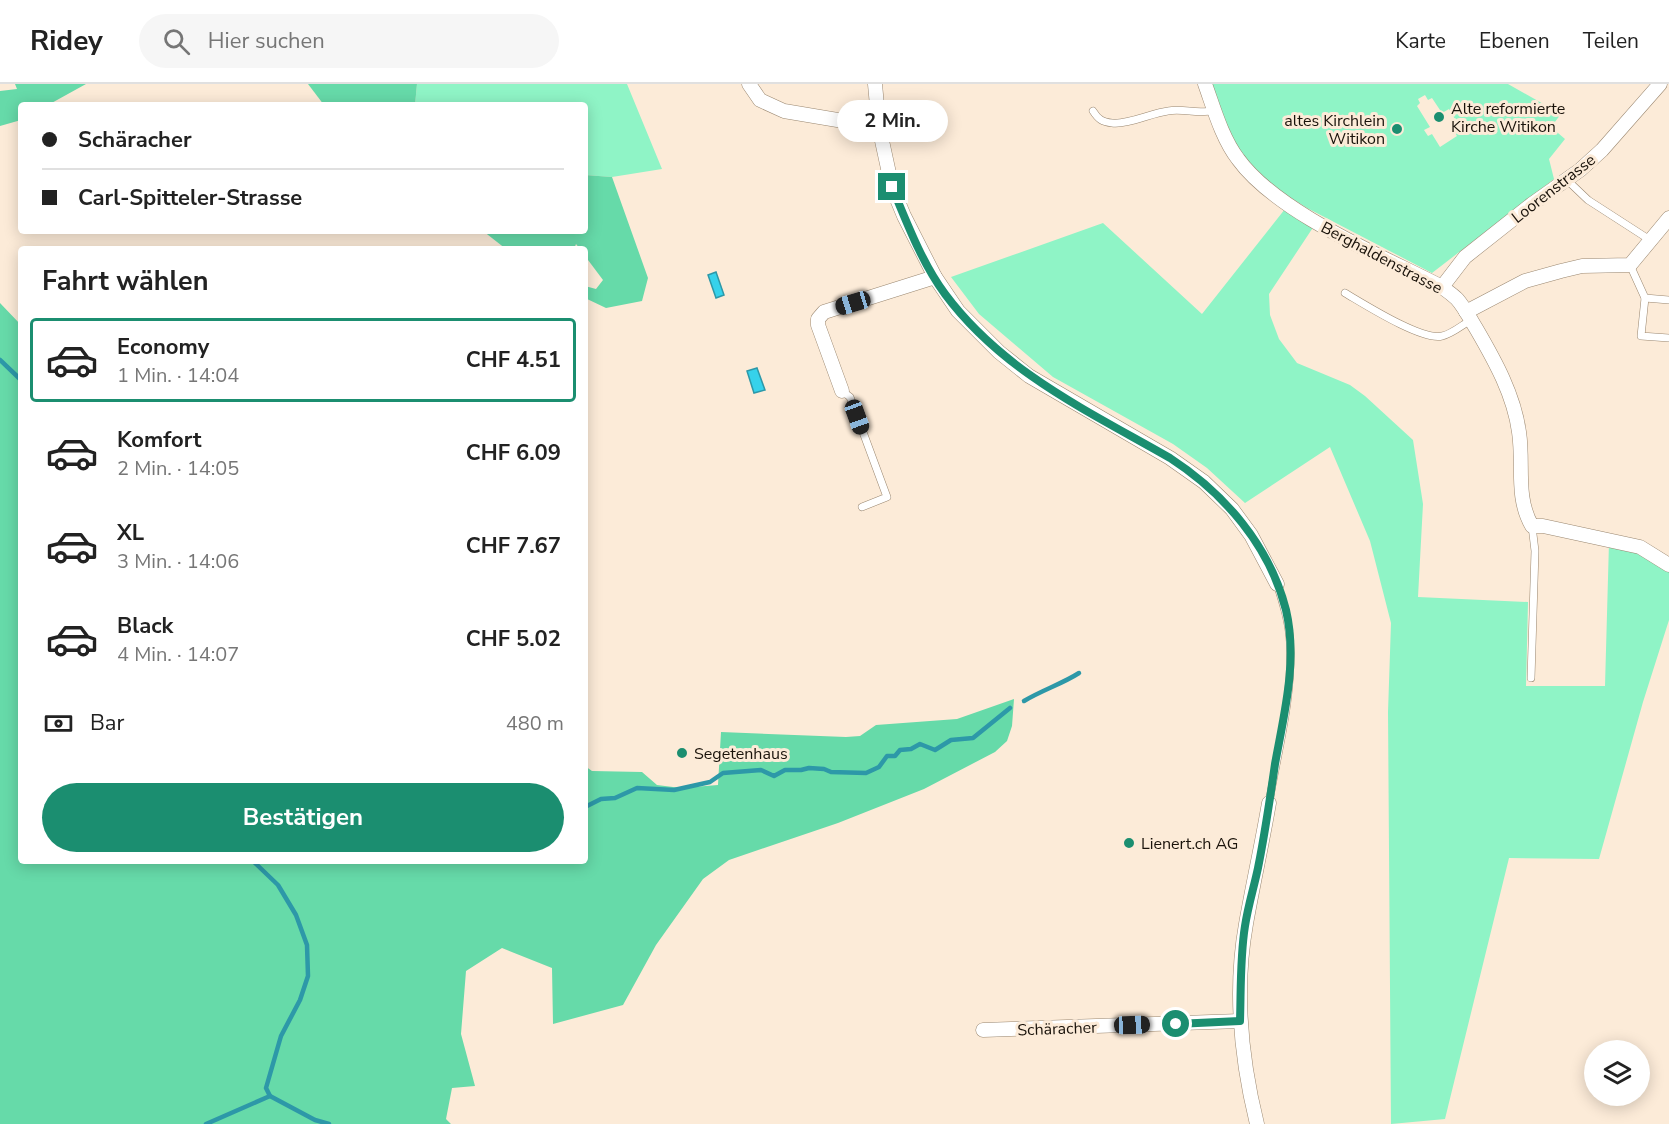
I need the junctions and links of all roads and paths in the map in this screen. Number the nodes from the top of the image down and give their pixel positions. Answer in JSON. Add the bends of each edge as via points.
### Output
{"nodes":[{"id":1,"x":749,"y":84,"type":"edge"},
{"id":2,"x":875,"y":84,"type":"edge"},
{"id":3,"x":1204,"y":84,"type":"edge"},
{"id":4,"x":1660,"y":84,"type":"edge"},
{"id":5,"x":1214,"y":110,"type":"junction"},
{"id":6,"x":1093,"y":111,"type":"dead end"},
{"id":7,"x":879,"y":127,"type":"junction"},
{"id":8,"x":1567,"y":180,"type":"junction"},
{"id":9,"x":1669,"y":218,"type":"edge"},
{"id":10,"x":1650,"y":240,"type":"junction"},
{"id":11,"x":1630,"y":265,"type":"junction"},
{"id":12,"x":935,"y":277,"type":"junction"},
{"id":13,"x":1442,"y":287,"type":"junction"},
{"id":14,"x":1345,"y":293,"type":"dead end"},
{"id":15,"x":1645,"y":298,"type":"junction"},
{"id":16,"x":1669,"y":300,"type":"edge"},
{"id":17,"x":1469,"y":316,"type":"junction"},
{"id":18,"x":1669,"y":338,"type":"edge"},
{"id":19,"x":842,"y":391,"type":"joint"},
{"id":20,"x":862,"y":507,"type":"dead end"},
{"id":21,"x":1532,"y":526,"type":"junction"},
{"id":22,"x":1669,"y":565,"type":"edge"},
{"id":23,"x":1276,"y":584,"type":"joint"},
{"id":24,"x":1532,"y":678,"type":"dead end"},
{"id":25,"x":1269,"y":803,"type":"joint"},
{"id":26,"x":1240,"y":1021,"type":"junction"},
{"id":27,"x":983,"y":1030,"type":"dead end"},
{"id":28,"x":1257,"y":1124,"type":"edge"}],
"edges":[{"from":1,"to":7,"type":"street","via":[[760,100],[784,111]]},
{"from":2,"to":7,"type":"street"},
{"from":3,"to":5,"type":"street","name":"Berghaldenstrasse"},
{"from":4,"to":8,"type":"street","name":"Loorenstrasse","via":[[1602,150]]},
{"from":5,"to":6,"type":"lane","via":[[1169,110],[1115,124],[1100,120]]},
{"from":5,"to":13,"type":"street","name":"Berghaldenstrasse","via":[[1236,157],[1272,193],[1317,222]]},
{"from":7,"to":12,"type":"street","via":[[892,187]]},
{"from":8,"to":10,"type":"lane","via":[[1588,200]]},
{"from":8,"to":13,"type":"street","name":"Loorenstrasse","via":[[1465,257]]},
{"from":9,"to":10,"type":"street"},
{"from":10,"to":11,"type":"street"},
{"from":11,"to":15,"type":"lane"},
{"from":11,"to":17,"type":"street","via":[[1582,266],[1525,281]]},
{"from":12,"to":19,"type":"street","via":[[824,312],[818,319]]},
{"from":12,"to":23,"type":"street","via":[[958,311],[1013,364],[1047,388],[1189,470],[1219,495],[1251,535]]},
{"from":13,"to":17,"type":"street","name":"Berghaldenstrasse"},
{"from":14,"to":17,"type":"lane","via":[[1426,334],[1442,336]]},
{"from":15,"to":16,"type":"lane"},
{"from":15,"to":18,"type":"lane","via":[[1641,336]]},
{"from":17,"to":21,"type":"street","name":"Berghaldenstrasse","via":[[1497,364],[1512,404],[1519,431],[1522,502]]},
{"from":19,"to":20,"type":"lane","via":[[850,397],[887,497]]},
{"from":21,"to":22,"type":"street","via":[[1640,547]]},
{"from":21,"to":24,"type":"lane"},
{"from":23,"to":25,"type":"lane","via":[[1287,620],[1290,670]]},
{"from":25,"to":26,"type":"street","via":[[1245,926]]},
{"from":26,"to":27,"type":"street","name":"Schäracher"},
{"from":26,"to":28,"type":"street","via":[[1246,1082]]}]}
